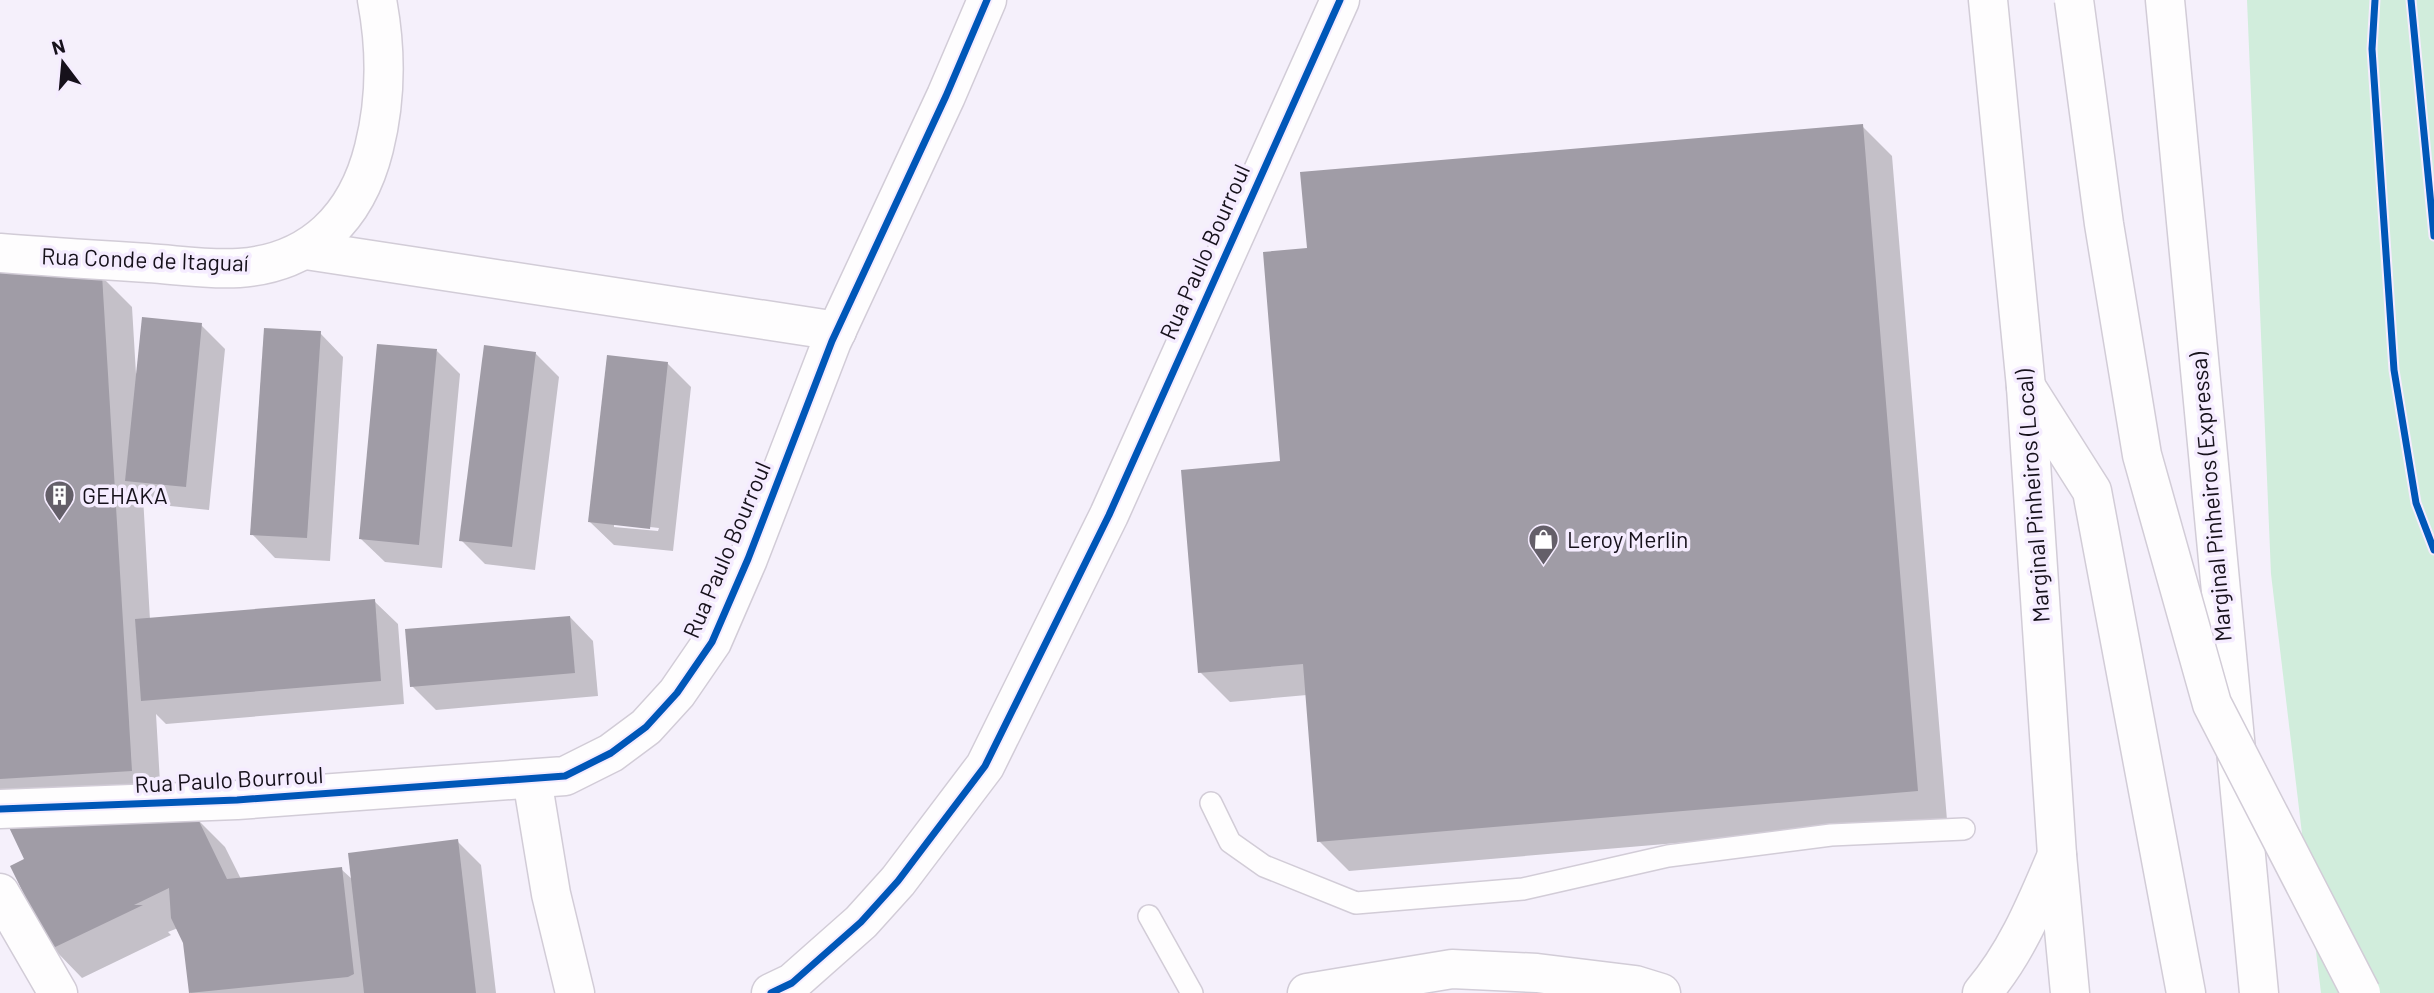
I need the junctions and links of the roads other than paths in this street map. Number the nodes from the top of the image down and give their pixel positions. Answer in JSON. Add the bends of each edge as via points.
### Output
{"nodes":[{"id":1,"x":377,"y":0,"type":"edge"},
{"id":2,"x":987,"y":0,"type":"edge"},
{"id":3,"x":1340,"y":0,"type":"edge"},
{"id":4,"x":1988,"y":0,"type":"edge"},
{"id":5,"x":2074,"y":0,"type":"edge"},
{"id":6,"x":2165,"y":0,"type":"edge"},
{"id":7,"x":306,"y":250,"type":"junction"},
{"id":8,"x":0,"y":253,"type":"edge"},
{"id":9,"x":838,"y":331,"type":"junction"},
{"id":10,"x":2026,"y":387,"type":"junction"},
{"id":11,"x":532,"y":779,"type":"junction"},
{"id":12,"x":1211,"y":803,"type":"dead end"},
{"id":13,"x":0,"y":809,"type":"edge"},
{"id":14,"x":1965,"y":829,"type":"dead end"},
{"id":15,"x":2057,"y":855,"type":"junction"},
{"id":16,"x":0,"y":892,"type":"edge"},
{"id":17,"x":1149,"y":916,"type":"dead end"},
{"id":18,"x":58,"y":993,"type":"edge"},
{"id":19,"x":575,"y":993,"type":"edge"},
{"id":20,"x":771,"y":993,"type":"edge"},
{"id":21,"x":1192,"y":993,"type":"edge"},
{"id":22,"x":1307,"y":993,"type":"edge"},
{"id":23,"x":1661,"y":993,"type":"edge"},
{"id":24,"x":1982,"y":993,"type":"edge"},
{"id":25,"x":2070,"y":993,"type":"edge"},
{"id":26,"x":2186,"y":993,"type":"edge"},
{"id":27,"x":2259,"y":993,"type":"edge"},
{"id":28,"x":2361,"y":993,"type":"edge"}],
"edges":[{"from":1,"to":7,"type":"main road","name":"Rua Conde de Itaguaí","via":[[384,82],[368,174],[335,226]]},
{"from":2,"to":9,"type":"main road","name":"Rua Paulo Bourroul"},
{"from":3,"to":20,"type":"main road","name":"Rua Paulo Bourroul","via":[[1109,515],[985,766],[861,922],[792,982]]},
{"from":4,"to":10,"type":"main road","name":"Marginal Pinheiros (Local)"},
{"from":5,"to":28,"type":"main road","bridge":true,"via":[[2142,455],[2212,704]]},
{"from":6,"to":27,"type":"main road","name":"Marginal Pinheiros (Expressa)"},
{"from":7,"to":8,"type":"main road","name":"Rua Conde de Itaguaí","via":[[284,260],[238,268]]},
{"from":7,"to":9,"type":"main road"},
{"from":9,"to":11,"type":"main road","name":"Rua Paulo Bourroul","via":[[712,642],[677,693],[646,727],[611,753],[565,776]]},
{"from":10,"to":15,"type":"main road","name":"Marginal Pinheiros (Local)"},
{"from":10,"to":26,"type":"main road","via":[[2092,491]]},
{"from":11,"to":13,"type":"main road","name":"Rua Paulo Bourroul","via":[[237,800]]},
{"from":11,"to":19,"type":"main road","via":[[551,894]]},
{"from":12,"to":14,"type":"lane","via":[[1230,842],[1264,866],[1356,903],[1523,889],[1668,856],[1831,835]]},
{"from":15,"to":24,"type":"main road","via":[[2022,935]]},
{"from":15,"to":25,"type":"main road","name":"Marginal Pinheiros (Local)"},
{"from":16,"to":18,"type":"main road"},
{"from":17,"to":21,"type":"lane"},
{"from":22,"to":23,"type":"main road","via":[[1452,969],[1537,973],[1635,985]]}]}
